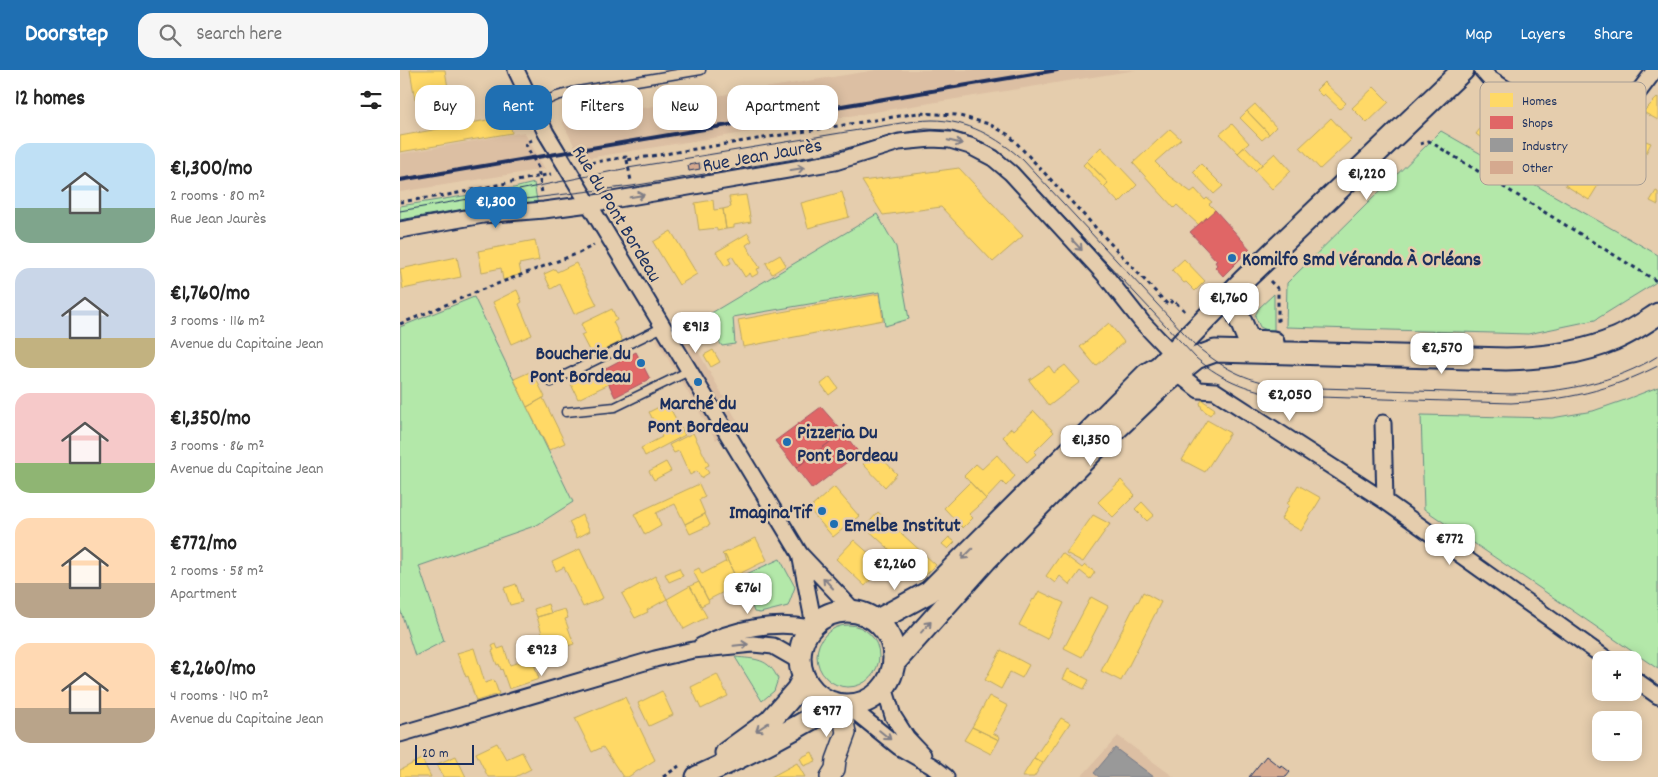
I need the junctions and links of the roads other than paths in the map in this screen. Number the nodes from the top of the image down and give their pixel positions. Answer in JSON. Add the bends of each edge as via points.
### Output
{"nodes":[{"id":1,"x":516,"y":70,"type":"edge"},
{"id":2,"x":701,"y":70,"type":"edge"},
{"id":3,"x":1463,"y":70,"type":"edge"},
{"id":4,"x":1472,"y":70,"type":"edge"},
{"id":5,"x":1482,"y":70,"type":"edge"},
{"id":6,"x":1656,"y":72,"type":"edge"},
{"id":7,"x":1495,"y":82,"type":"edge"},
{"id":8,"x":1646,"y":83,"type":"edge"},
{"id":9,"x":523,"y":85,"type":"edge"},
{"id":10,"x":552,"y":98,"type":"edge"},
{"id":11,"x":545,"y":130,"type":"edge"},
{"id":12,"x":588,"y":204,"type":"junction"},
{"id":13,"x":400,"y":230,"type":"edge"},
{"id":14,"x":1658,"y":301,"type":"edge"},
{"id":15,"x":1234,"y":305,"type":"junction"},
{"id":16,"x":1658,"y":314,"type":"edge"},
{"id":17,"x":664,"y":327,"type":"junction"},
{"id":18,"x":1249,"y":342,"type":"junction"},
{"id":19,"x":1187,"y":356,"type":"junction"},
{"id":20,"x":689,"y":371,"type":"junction"},
{"id":21,"x":551,"y":382,"type":"dead end"},
{"id":22,"x":566,"y":412,"type":"dead end"},
{"id":23,"x":1383,"y":423,"type":"dead end"},
{"id":24,"x":1385,"y":501,"type":"junction"},
{"id":25,"x":800,"y":554,"type":"junction"},
{"id":26,"x":855,"y":612,"type":"junction"},
{"id":27,"x":876,"y":621,"type":"junction"},
{"id":28,"x":812,"y":627,"type":"junction"},
{"id":29,"x":693,"y":650,"type":"junction"},
{"id":30,"x":1595,"y":651,"type":"edge"},
{"id":31,"x":894,"y":663,"type":"junction"},
{"id":32,"x":802,"y":670,"type":"junction"},
{"id":33,"x":1642,"y":685,"type":"edge"},
{"id":34,"x":884,"y":687,"type":"junction"},
{"id":35,"x":1658,"y":696,"type":"edge"},
{"id":36,"x":841,"y":704,"type":"junction"},
{"id":37,"x":400,"y":734,"type":"edge"},
{"id":38,"x":932,"y":766,"type":"junction"},
{"id":39,"x":696,"y":777,"type":"edge"},
{"id":40,"x":830,"y":777,"type":"edge"},
{"id":41,"x":946,"y":777,"type":"edge"}],
"edges":[{"from":1,"to":9,"type":"street","name":"Rue du Pont Bordeau"},
{"from":2,"to":10,"type":"lane"},
{"from":3,"to":19,"type":"main road","via":[[1244,280]]},
{"from":4,"to":15,"type":"main road"},
{"from":5,"to":7,"type":"street"},
{"from":6,"to":8,"type":"street"},
{"from":11,"to":12,"type":"street","name":"Rue du Pont Bordeau"},
{"from":12,"to":13,"type":"street","name":"Rue Jean Jaurès","via":[[483,215]]},
{"from":12,"to":17,"type":"street","name":"Rue du Pont Bordeau"},
{"from":12,"to":19,"type":"street","name":"Rue Jean Jaurès","one_way":true,"via":[[835,162],[899,142],[932,139],[956,142],[992,158],[1011,173],[1104,274],[1142,322]]},
{"from":14,"to":18,"type":"main road","via":[[1587,338],[1539,347]]},
{"from":15,"to":18,"type":"main road"},
{"from":15,"to":19,"type":"main road"},
{"from":16,"to":19,"type":"main road","via":[[1616,339],[1542,358],[1215,351]]},
{"from":17,"to":20,"type":"street","name":"Rue du Pont Bordeau"},
{"from":17,"to":21,"type":"lane"},
{"from":18,"to":19,"type":"main road"},
{"from":19,"to":24,"type":"street","name":"Rue Jean Jaurès","via":[[1200,390],[1215,391]]},
{"from":19,"to":27,"type":"main road","one_way":true,"via":[[1147,374],[929,592]]},
{"from":31,"to":19,"type":"main road","one_way":true,"via":[[986,560]]},
{"from":20,"to":22,"type":"lane","via":[[615,407]]},
{"from":20,"to":25,"type":"street","name":"Rue du Pont Bordeau"},
{"from":23,"to":24,"type":"street"},
{"from":24,"to":30,"type":"street","name":"Rue Jean Jaurès"},
{"from":26,"to":25,"type":"street","name":"Rue du Pont Bordeau","one_way":true},
{"from":25,"to":28,"type":"street","name":"Rue du Pont Bordeau"},
{"from":26,"to":27,"type":"main road"},
{"from":26,"to":28,"type":"main road","via":[[826,616]]},
{"from":27,"to":31,"type":"main road","via":[[887,633]]},
{"from":28,"to":29,"type":"street","via":[[767,625],[716,638]]},
{"from":28,"to":32,"type":"main road","via":[[803,644]]},
{"from":29,"to":32,"type":"street","one_way":true,"via":[[752,644],[773,646]]},
{"from":29,"to":37,"type":"street"},
{"from":31,"to":34,"type":"main road"},
{"from":32,"to":36,"type":"main road","via":[[817,694]]},
{"from":32,"to":39,"type":"main road","one_way":true,"via":[[797,690],[770,722]]},
{"from":33,"to":35,"type":"street"},
{"from":34,"to":36,"type":"main road","via":[[861,703]]},
{"from":34,"to":38,"type":"street","via":[[893,716]]},
{"from":36,"to":38,"type":"street","one_way":true,"via":[[899,747]]},
{"from":36,"to":39,"type":"main road"},
{"from":36,"to":40,"type":"street","via":[[846,733]]},
{"from":38,"to":41,"type":"street"}]}
